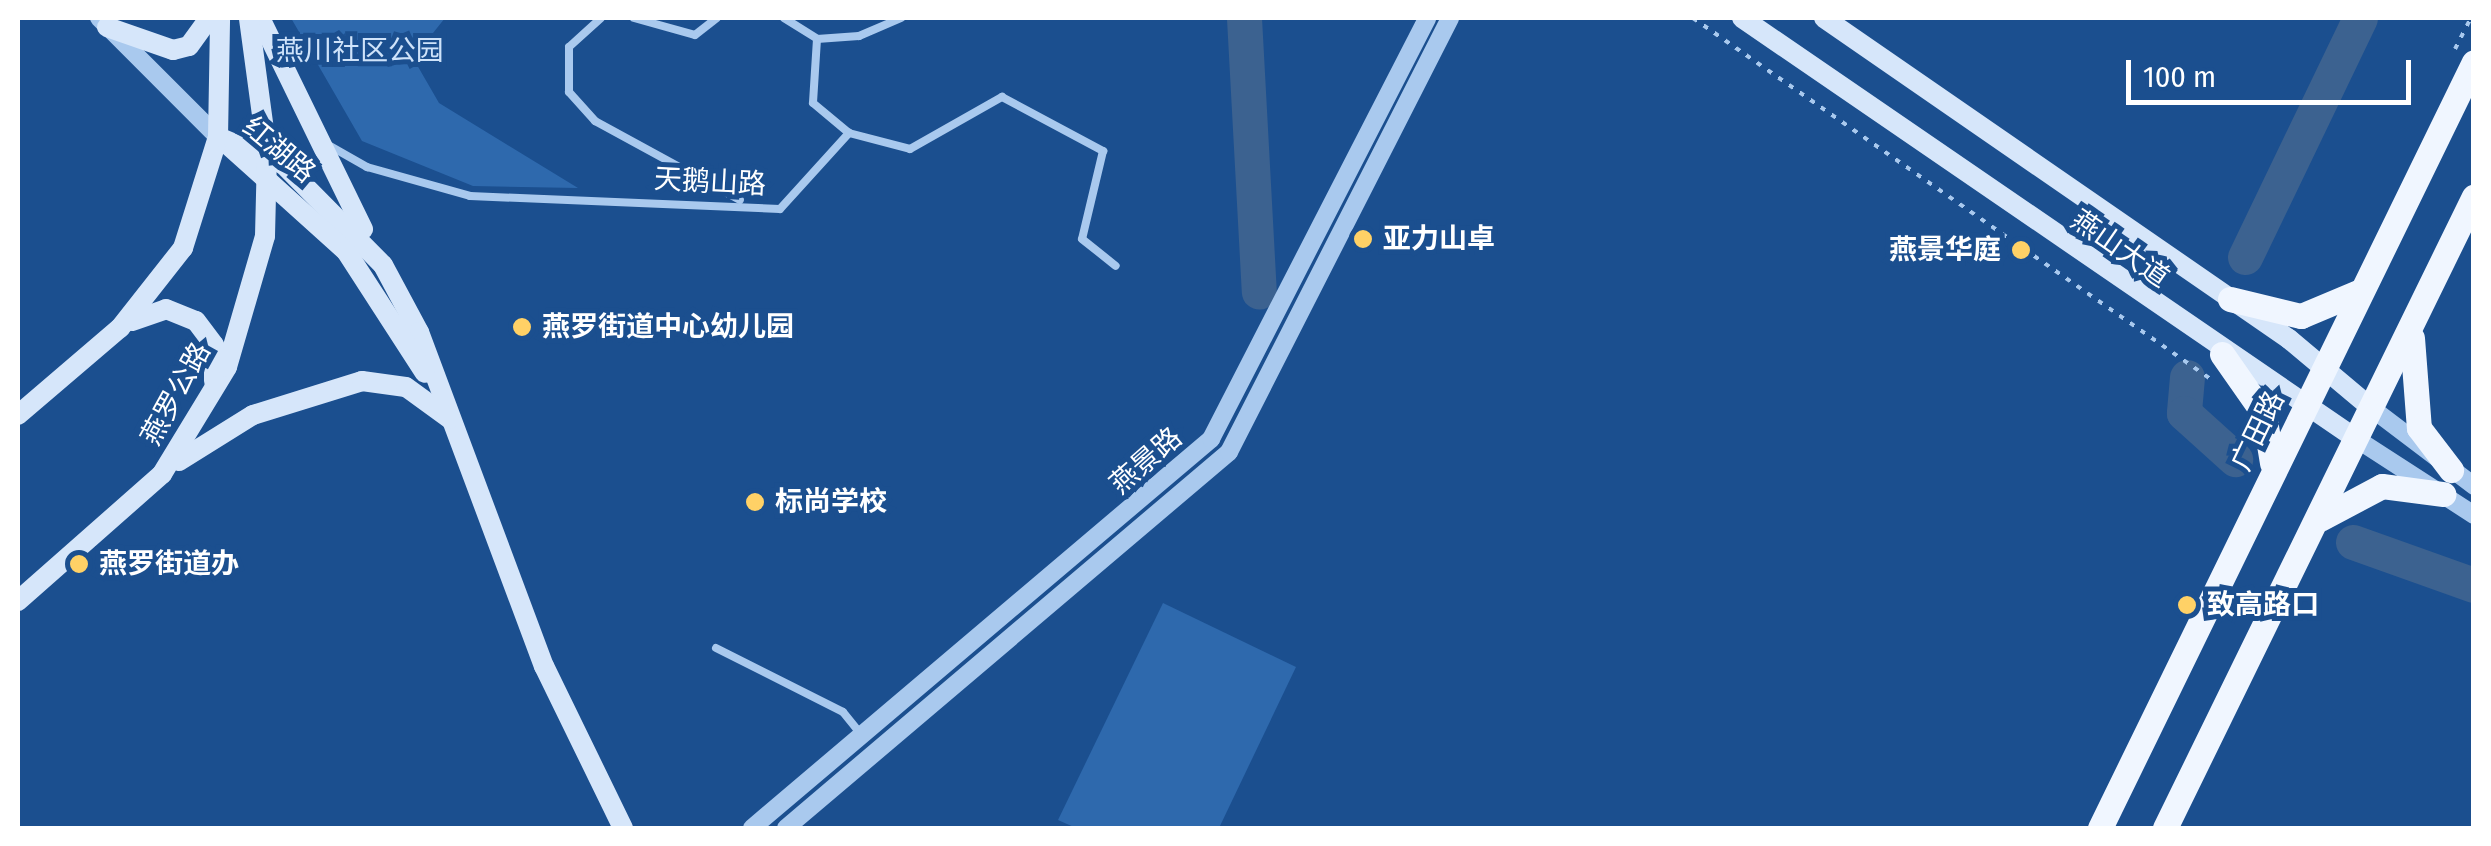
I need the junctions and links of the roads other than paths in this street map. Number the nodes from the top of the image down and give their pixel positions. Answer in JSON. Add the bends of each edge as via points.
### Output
{"nodes":[{"id":1,"x":208,"y":18,"type":"edge"},
{"id":2,"x":220,"y":18,"type":"edge"},
{"id":3,"x":249,"y":18,"type":"edge"},
{"id":4,"x":260,"y":18,"type":"edge"},
{"id":5,"x":601,"y":18,"type":"edge"},
{"id":6,"x":634,"y":18,"type":"edge"},
{"id":7,"x":717,"y":18,"type":"edge"},
{"id":8,"x":784,"y":18,"type":"edge"},
{"id":9,"x":901,"y":18,"type":"edge"},
{"id":10,"x":1428,"y":18,"type":"edge"},
{"id":11,"x":1450,"y":18,"type":"edge"},
{"id":12,"x":1742,"y":18,"type":"edge"},
{"id":13,"x":1824,"y":18,"type":"edge"},
{"id":14,"x":103,"y":22,"type":"edge"},
{"id":15,"x":817,"y":39,"type":"junction"},
{"id":16,"x":2464,"y":57,"type":"edge"},
{"id":17,"x":310,"y":131,"type":"junction"},
{"id":18,"x":848,"y":134,"type":"junction"},
{"id":19,"x":218,"y":136,"type":"junction"},
{"id":20,"x":267,"y":152,"type":"junction"},
{"id":21,"x":268,"y":178,"type":"junction"},
{"id":22,"x":2474,"y":196,"type":"edge"},
{"id":23,"x":744,"y":202,"type":"junction"},
{"id":24,"x":383,"y":265,"type":"junction"},
{"id":25,"x":1116,"y":266,"type":"dead end"},
{"id":26,"x":2364,"y":284,"type":"junction"},
{"id":27,"x":2425,"y":294,"type":"junction"},
{"id":28,"x":2230,"y":299,"type":"junction"},
{"id":29,"x":120,"y":328,"type":"junction"},
{"id":30,"x":2222,"y":354,"type":"junction"},
{"id":31,"x":2323,"y":368,"type":"junction"},
{"id":32,"x":212,"y":398,"type":"junction"},
{"id":33,"x":2303,"y":407,"type":"junction"},
{"id":34,"x":2370,"y":407,"type":"junction"},
{"id":35,"x":18,"y":415,"type":"edge"},
{"id":36,"x":455,"y":423,"type":"junction"},
{"id":37,"x":2355,"y":438,"type":"junction"},
{"id":38,"x":162,"y":474,"type":"junction"},
{"id":39,"x":2447,"y":482,"type":"junction"},
{"id":40,"x":2266,"y":483,"type":"junction"},
{"id":41,"x":2474,"y":486,"type":"edge"},
{"id":42,"x":2474,"y":516,"type":"edge"},
{"id":43,"x":2306,"y":540,"type":"junction"},
{"id":44,"x":18,"y":602,"type":"edge"},
{"id":45,"x":716,"y":648,"type":"dead end"},
{"id":46,"x":863,"y":736,"type":"junction"},
{"id":47,"x":624,"y":828,"type":"edge"},
{"id":48,"x":752,"y":828,"type":"edge"},
{"id":49,"x":786,"y":828,"type":"edge"},
{"id":50,"x":2100,"y":828,"type":"edge"},
{"id":51,"x":2165,"y":828,"type":"edge"}],
"edges":[{"from":1,"to":14,"type":"main road","via":[[189,46],[173,50]]},
{"from":2,"to":19,"type":"main road"},
{"from":3,"to":20,"type":"main road","name":"燕罗公路"},
{"from":4,"to":17,"type":"main road"},
{"from":5,"to":23,"type":"lane","via":[[569,47],[569,92],[595,122]]},
{"from":6,"to":7,"type":"lane","via":[[695,35]]},
{"from":8,"to":15,"type":"lane"},
{"from":9,"to":15,"type":"lane","via":[[859,36]]},
{"from":10,"to":46,"type":"street","name":"燕景路","via":[[1212,439]]},
{"from":11,"to":49,"type":"street","name":"燕景路","via":[[1228,452]]},
{"from":12,"to":30,"type":"main road","name":"燕山大道"},
{"from":13,"to":28,"type":"main road","name":"燕山大道"},
{"from":14,"to":19,"type":"street"},
{"from":15,"to":18,"type":"lane","via":[[813,103]]},
{"from":16,"to":26,"type":"main road","name":"广田路"},
{"from":17,"to":23,"type":"lane","name":"天鹅山路","via":[[367,167],[470,196]]},
{"from":17,"to":24,"type":"main road"},
{"from":18,"to":23,"type":"lane","name":"天鹅山路","via":[[780,209]]},
{"from":18,"to":25,"type":"lane","via":[[910,149],[988,103],[1018,102],[1103,151],[1082,239]]},
{"from":19,"to":20,"type":"main road","name":"红湖路"},
{"from":19,"to":21,"type":"main road","name":"红湖路"},
{"from":19,"to":29,"type":"main road","via":[[183,248]]},
{"from":20,"to":21,"type":"main road","name":"燕罗公路"},
{"from":20,"to":24,"type":"main road","name":"红湖路"},
{"from":21,"to":32,"type":"main road","name":"燕罗公路","via":[[258,273]]},
{"from":21,"to":36,"type":"main road","name":"红湖路","via":[[365,276]]},
{"from":22,"to":27,"type":"main road"},
{"from":24,"to":36,"type":"main road","name":"红湖路"},
{"from":26,"to":28,"type":"main road","via":[[2314,315]]},
{"from":26,"to":31,"type":"main road","name":"广田路"},
{"from":27,"to":34,"type":"main road"},
{"from":27,"to":39,"type":"main road","via":[[2410,347],[2410,395]]},
{"from":28,"to":31,"type":"main road","name":"燕山大道"},
{"from":29,"to":32,"type":"main road","via":[[166,309],[196,321],[214,345]]},
{"from":29,"to":35,"type":"main road"},
{"from":30,"to":33,"type":"main road","name":"燕山大道"},
{"from":30,"to":40,"type":"main road","via":[[2269,427]]},
{"from":31,"to":33,"type":"main road","name":"广田路"},
{"from":31,"to":34,"type":"main road","name":"燕山大道"},
{"from":32,"to":38,"type":"main road","name":"燕罗公路"},
{"from":33,"to":37,"type":"main road","name":"燕山大道"},
{"from":33,"to":40,"type":"main road","name":"广田路"},
{"from":34,"to":37,"type":"main road"},
{"from":34,"to":39,"type":"street","name":"燕山大道"},
{"from":36,"to":38,"type":"main road","via":[[406,387],[362,381],[254,415]]},
{"from":36,"to":47,"type":"main road","name":"红湖路","via":[[544,666]]},
{"from":37,"to":39,"type":"street","name":"燕山大道"},
{"from":37,"to":43,"type":"main road"},
{"from":38,"to":44,"type":"main road","name":"燕罗公路"},
{"from":39,"to":41,"type":"street","name":"燕山大道"},
{"from":39,"to":42,"type":"street","name":"燕山大道"},
{"from":39,"to":43,"type":"main road","via":[[2360,492],[2329,510]]},
{"from":40,"to":50,"type":"main road","name":"广田路"},
{"from":43,"to":51,"type":"main road"},
{"from":45,"to":46,"type":"lane","via":[[842,712]]},
{"from":46,"to":48,"type":"street","name":"燕景路"}]}
